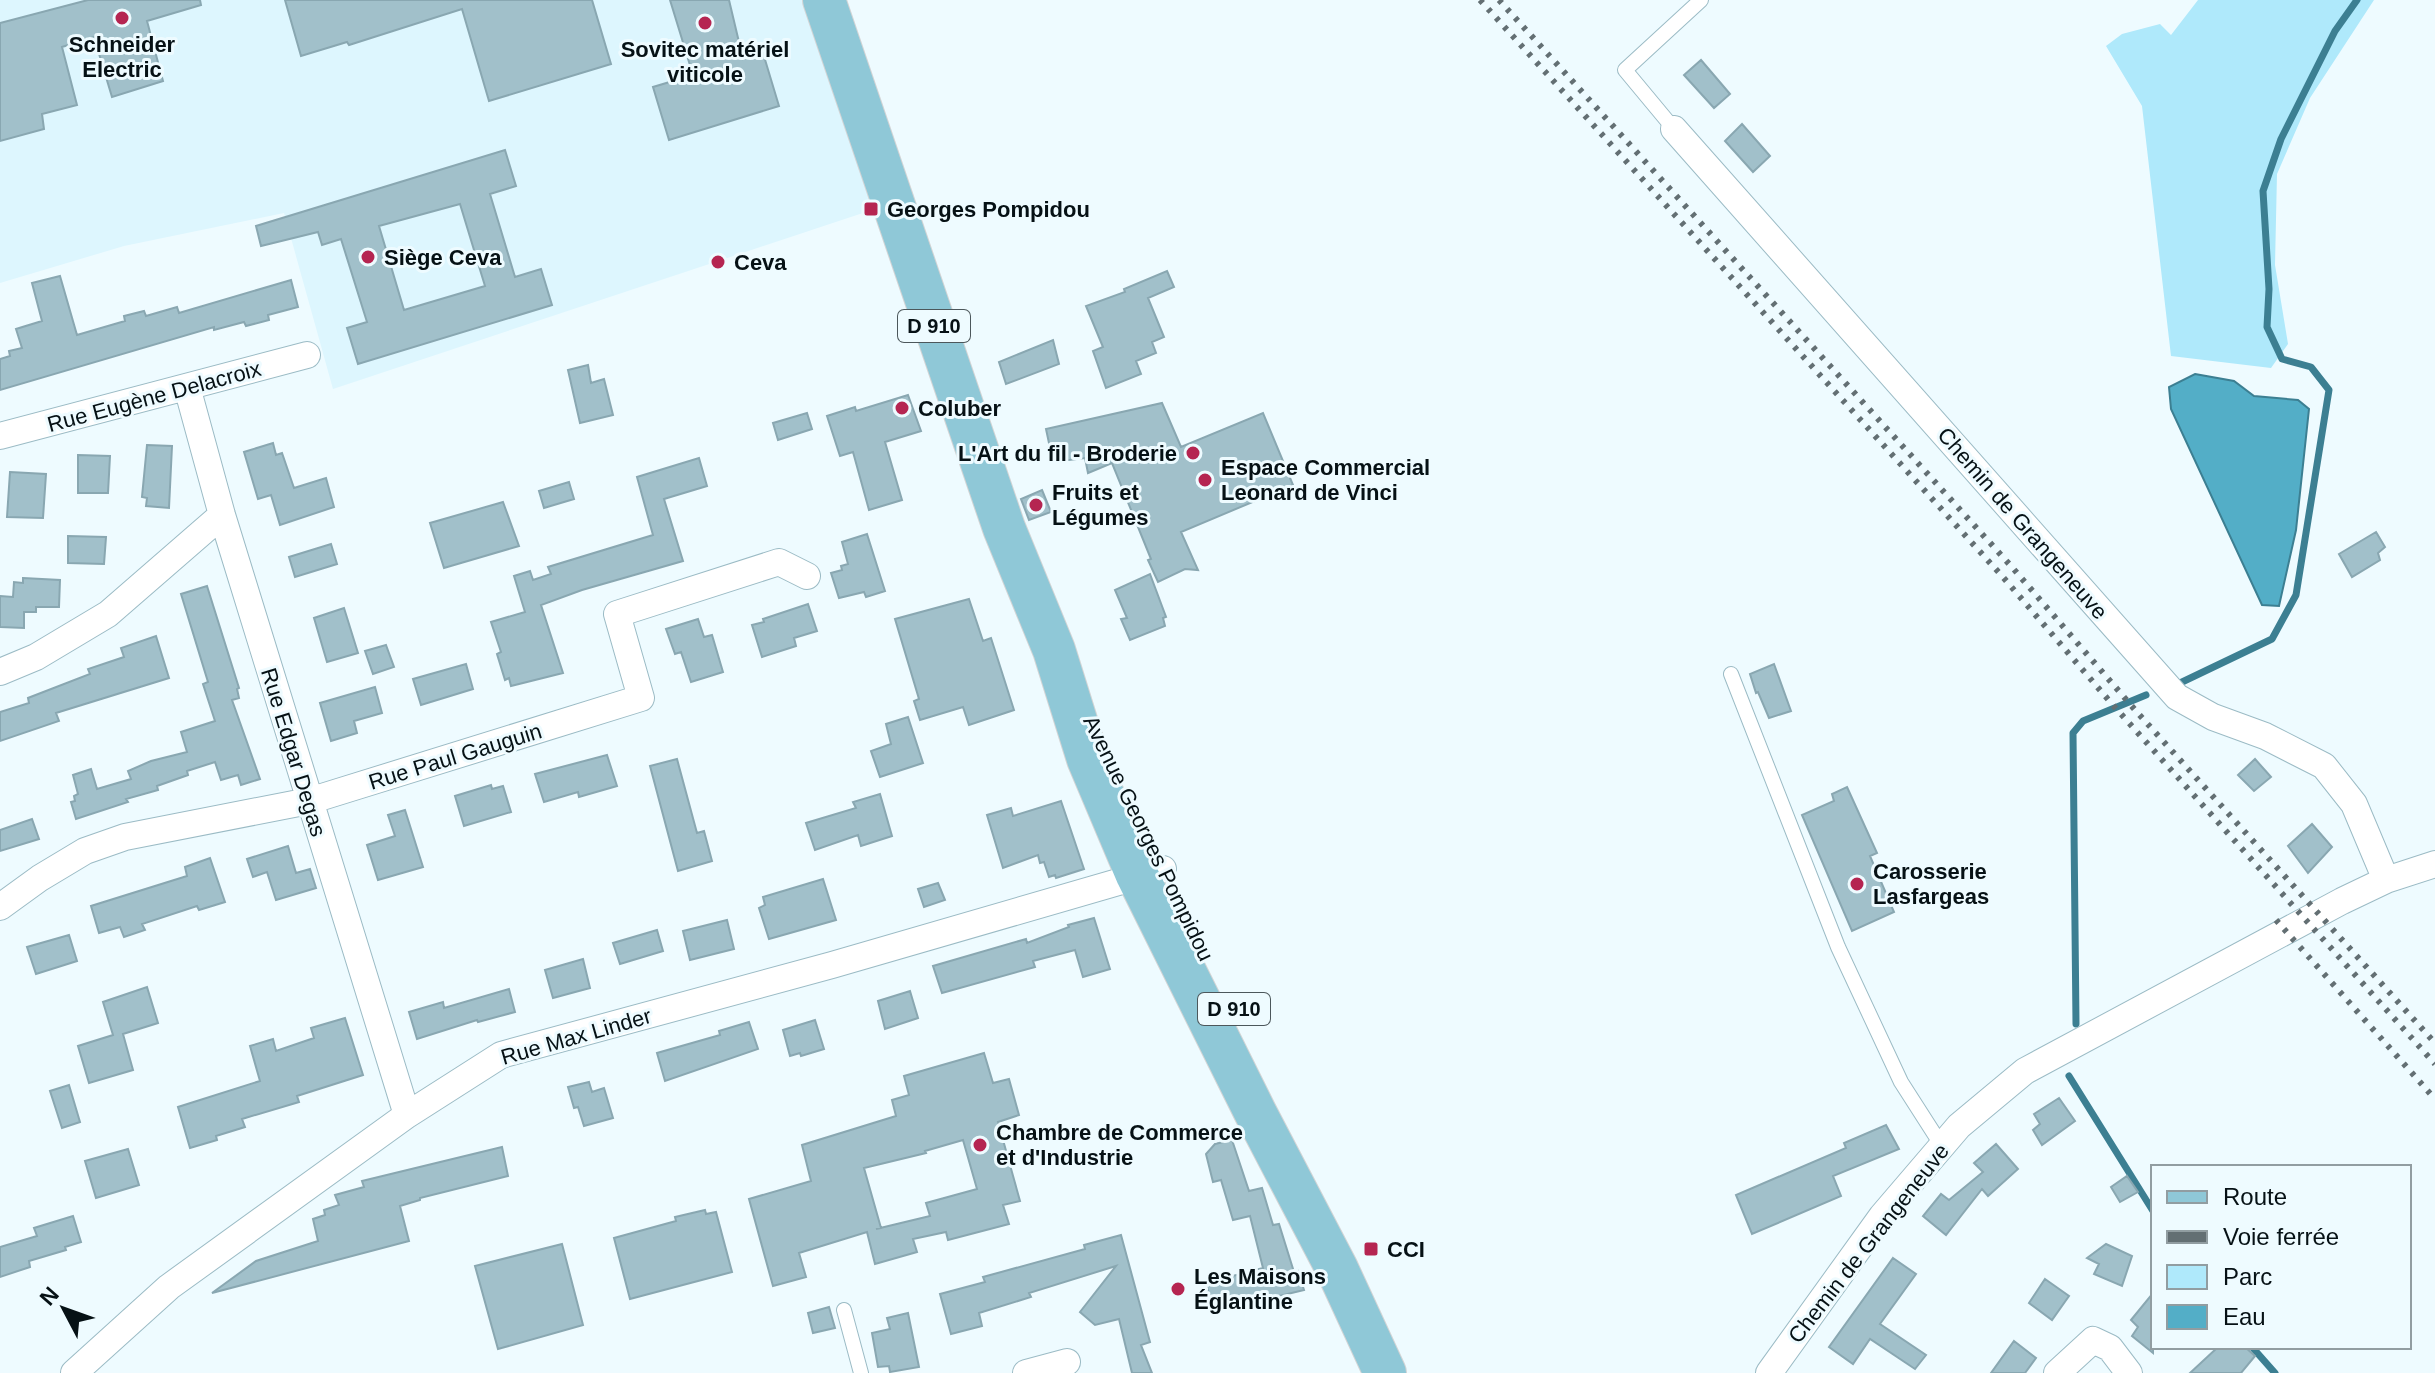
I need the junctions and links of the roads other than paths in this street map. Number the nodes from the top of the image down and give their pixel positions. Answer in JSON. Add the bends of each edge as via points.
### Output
{"nodes":[{"id":1,"x":824,"y":0,"type":"edge"},
{"id":2,"x":1701,"y":0,"type":"edge"},
{"id":3,"x":1674,"y":129,"type":"joint"},
{"id":4,"x":307,"y":355,"type":"dead end"},
{"id":5,"x":187,"y":387,"type":"junction"},
{"id":6,"x":0,"y":436,"type":"edge"},
{"id":7,"x":222,"y":515,"type":"junction"},
{"id":8,"x":807,"y":576,"type":"dead end"},
{"id":9,"x":0,"y":672,"type":"edge"},
{"id":10,"x":1731,"y":674,"type":"dead end"},
{"id":11,"x":309,"y":801,"type":"junction"},
{"id":12,"x":2435,"y":864,"type":"edge"},
{"id":13,"x":1150,"y":872,"type":"junction"},
{"id":14,"x":2386,"y":880,"type":"junction"},
{"id":15,"x":0,"y":907,"type":"edge"},
{"id":16,"x":407,"y":1115,"type":"junction"},
{"id":17,"x":1942,"y":1146,"type":"junction"},
{"id":18,"x":844,"y":1310,"type":"dead end"},
{"id":19,"x":1067,"y":1362,"type":"dead end"},
{"id":20,"x":74,"y":1373,"type":"edge"},
{"id":21,"x":861,"y":1373,"type":"edge"},
{"id":22,"x":1026,"y":1373,"type":"edge"},
{"id":23,"x":1385,"y":1373,"type":"edge"},
{"id":24,"x":1407,"y":1373,"type":"edge"},
{"id":25,"x":1769,"y":1373,"type":"edge"},
{"id":26,"x":2057,"y":1373,"type":"edge"},
{"id":27,"x":2129,"y":1373,"type":"edge"}],
"edges":[{"from":1,"to":13,"type":"main road","name":"Avenue Georges Pompidou","number":"D 910","via":[[1088,759]]},
{"from":2,"to":3,"type":"lane","via":[[1625,70]]},
{"from":3,"to":14,"type":"street","name":"Chemin de Grangeneuve","via":[[2177,697],[2324,766],[2354,804]]},
{"from":4,"to":5,"type":"street","name":"Rue Eugène Delacroix"},
{"from":5,"to":6,"type":"street","name":"Rue Eugène Delacroix"},
{"from":5,"to":7,"type":"street","name":"Rue Edgar Degas"},
{"from":7,"to":9,"type":"street","via":[[108,614]]},
{"from":7,"to":11,"type":"street","name":"Rue Edgar Degas"},
{"from":8,"to":11,"type":"street","name":"Rue Paul Gauguin","via":[[779,562],[617,614],[641,698]]},
{"from":10,"to":17,"type":"lane","via":[[1838,947],[1901,1082]]},
{"from":11,"to":15,"type":"street","name":"Rue Paul Gauguin","via":[[125,837],[85,851]]},
{"from":11,"to":16,"type":"street","name":"Rue Edgar Degas"},
{"from":12,"to":14,"type":"street","name":"Chemin de Grangeneuve"},
{"from":13,"to":16,"type":"street","name":"Rue Max Linder","via":[[501,1055]]},
{"from":13,"to":23,"type":"main road","name":"Avenue Georges Pompidou","number":"D 910","via":[[1255,1112]]},
{"from":13,"to":24,"type":"main road","name":"Avenue Georges Pompidou","number":"D 910","via":[[1335,1217]]},
{"from":14,"to":17,"type":"street","name":"Chemin de Grangeneuve","via":[[2025,1071]]},
{"from":16,"to":20,"type":"street","name":"Rue Max Linder","via":[[169,1287]]},
{"from":17,"to":25,"type":"street","name":"Chemin de Grangeneuve","via":[[1882,1216]]},
{"from":18,"to":21,"type":"lane"},
{"from":19,"to":22,"type":"street"},
{"from":26,"to":27,"type":"street","via":[[2093,1340],[2110,1348]]}]}
